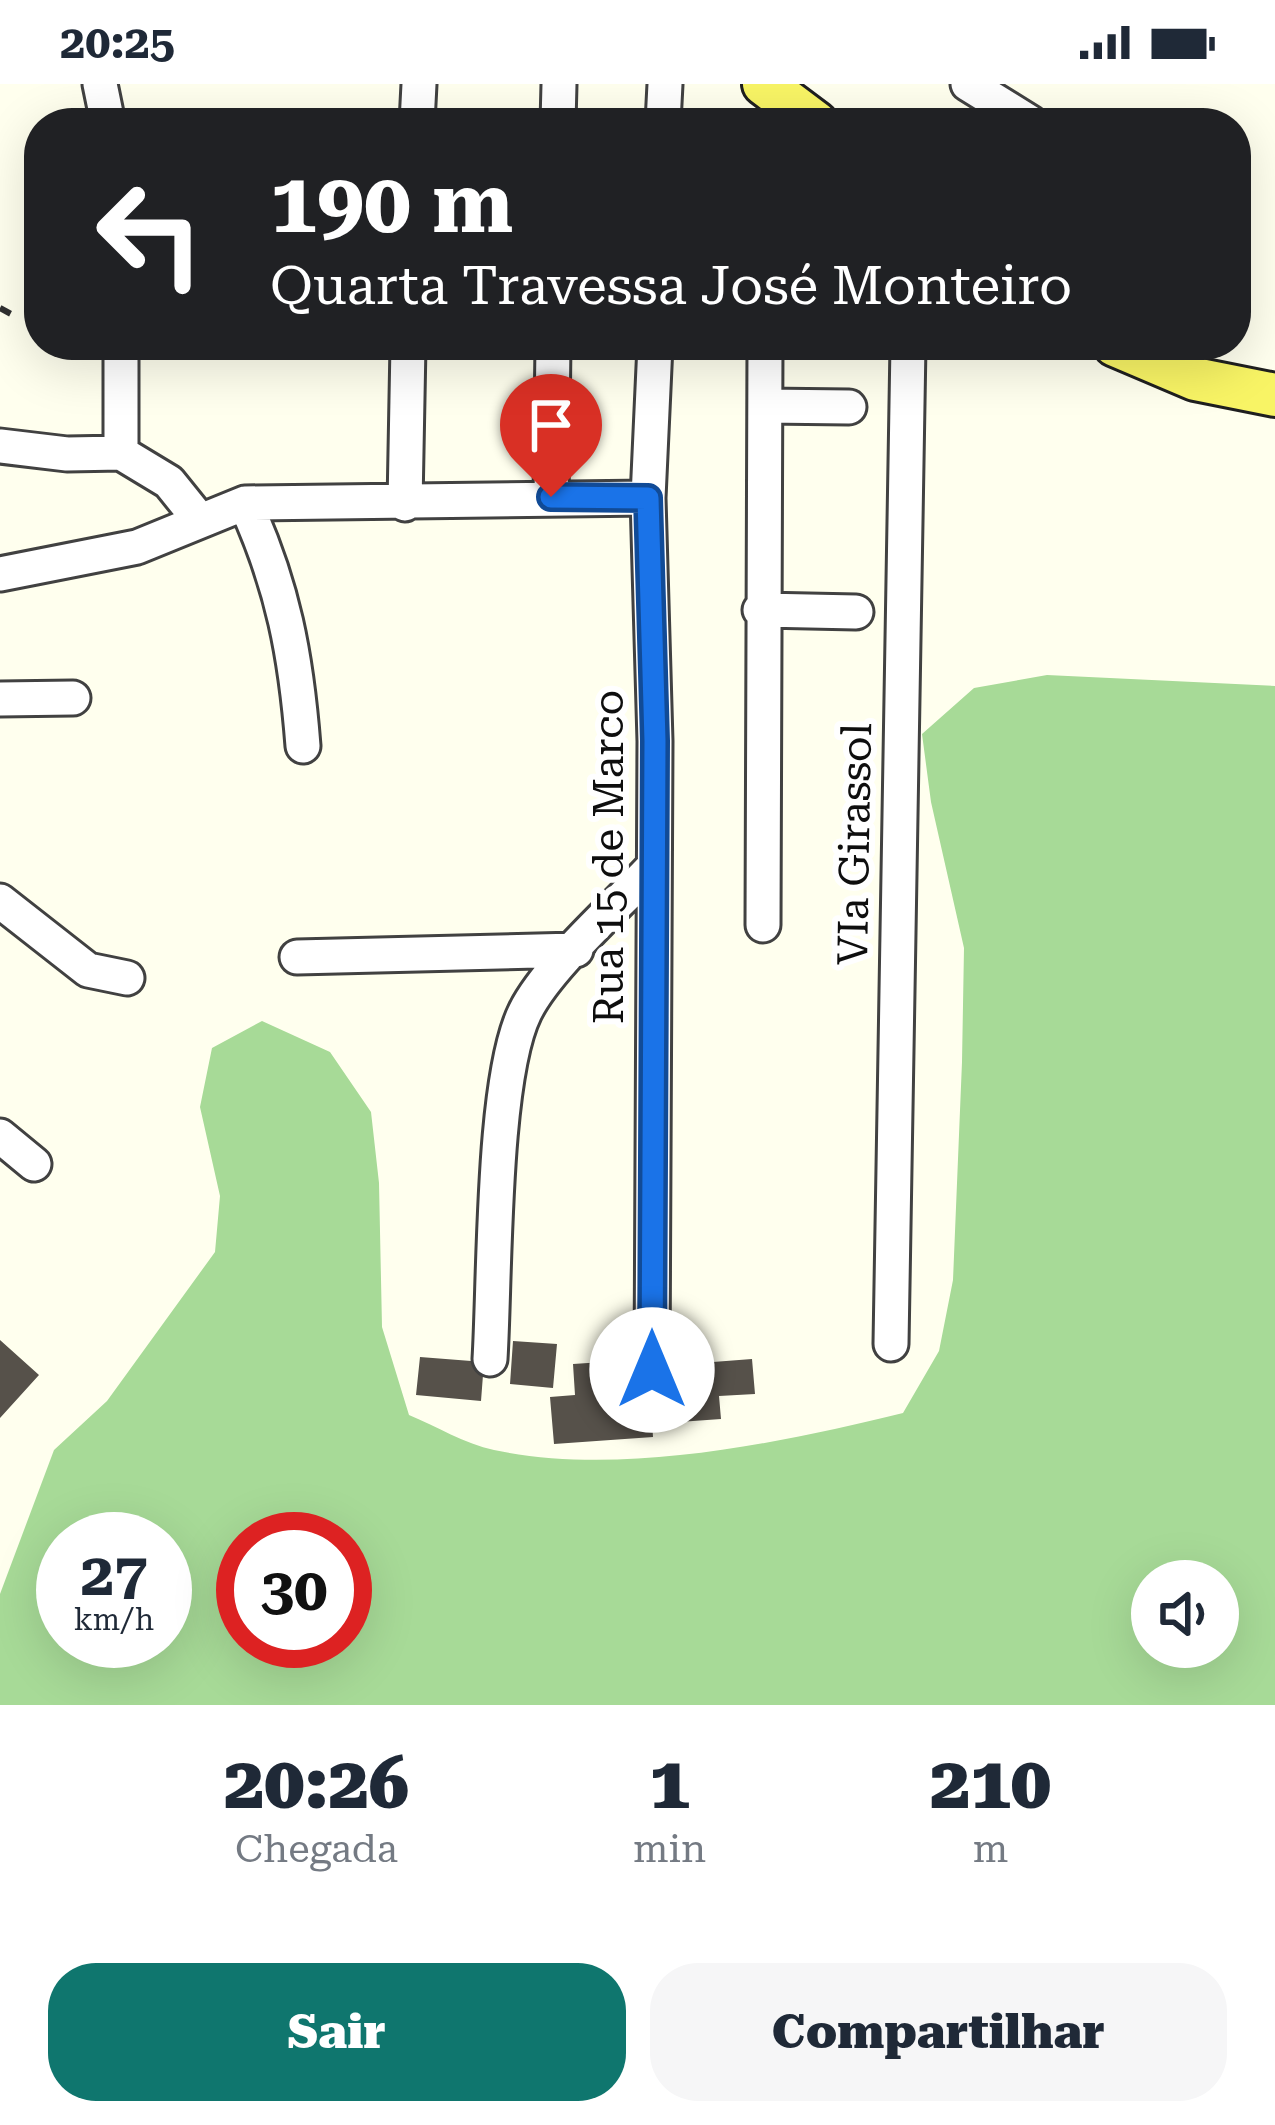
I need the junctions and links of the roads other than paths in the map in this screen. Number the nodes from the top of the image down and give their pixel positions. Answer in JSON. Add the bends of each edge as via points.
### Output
{"nodes":[{"id":1,"x":764,"y":84,"type":"edge"},
{"id":2,"x":987,"y":89,"type":"edge"},
{"id":3,"x":796,"y":108,"type":"edge"},
{"id":4,"x":1012,"y":108,"type":"edge"},
{"id":5,"x":121,"y":360,"type":"edge"},
{"id":6,"x":408,"y":360,"type":"edge"},
{"id":7,"x":553,"y":360,"type":"edge"},
{"id":8,"x":654,"y":360,"type":"edge"},
{"id":9,"x":765,"y":360,"type":"edge"},
{"id":10,"x":908,"y":360,"type":"edge"},
{"id":11,"x":1149,"y":360,"type":"edge"},
{"id":12,"x":1275,"y":395,"type":"edge"},
{"id":13,"x":765,"y":406,"type":"junction"},
{"id":14,"x":849,"y":407,"type":"dead end"},
{"id":15,"x":0,"y":446,"type":"edge"},
{"id":16,"x":122,"y":454,"type":"junction"},
{"id":17,"x":551,"y":497,"type":"junction"},
{"id":18,"x":648,"y":498,"type":"junction"},
{"id":19,"x":245,"y":503,"type":"junction"},
{"id":20,"x":404,"y":504,"type":"junction"},
{"id":21,"x":198,"y":518,"type":"junction"},
{"id":22,"x":0,"y":574,"type":"edge"},
{"id":23,"x":760,"y":610,"type":"junction"},
{"id":24,"x":856,"y":612,"type":"dead end"},
{"id":25,"x":73,"y":698,"type":"dead end"},
{"id":26,"x":0,"y":699,"type":"edge"},
{"id":27,"x":303,"y":746,"type":"dead end"},
{"id":28,"x":653,"y":867,"type":"junction"},
{"id":29,"x":0,"y":901,"type":"edge"},
{"id":30,"x":763,"y":926,"type":"dead end"},
{"id":31,"x":576,"y":950,"type":"junction"},
{"id":32,"x":297,"y":957,"type":"dead end"},
{"id":33,"x":128,"y":978,"type":"dead end"},
{"id":34,"x":0,"y":1136,"type":"edge"},
{"id":35,"x":34,"y":1164,"type":"dead end"},
{"id":36,"x":891,"y":1344,"type":"dead end"},
{"id":37,"x":490,"y":1359,"type":"dead end"},
{"id":38,"x":652,"y":1370,"type":"dead end"}],
"edges":[{"from":1,"to":3,"type":"main road"},
{"from":2,"to":4,"type":"street"},
{"from":5,"to":16,"type":"street"},
{"from":6,"to":20,"type":"street"},
{"from":7,"to":17,"type":"street"},
{"from":8,"to":18,"type":"street","name":"Rua 15 de Marco"},
{"from":9,"to":13,"type":"street"},
{"from":10,"to":36,"type":"street","name":"VIa Girassol"},
{"from":11,"to":12,"type":"main road","via":[[1195,380]]},
{"from":13,"to":14,"type":"street"},
{"from":13,"to":23,"type":"street"},
{"from":15,"to":16,"type":"street"},
{"from":16,"to":21,"type":"street","via":[[170,482]]},
{"from":17,"to":18,"type":"street"},
{"from":17,"to":20,"type":"street"},
{"from":18,"to":28,"type":"street","name":"Rua 15 de Marco"},
{"from":19,"to":20,"type":"street"},
{"from":19,"to":21,"type":"street"},
{"from":19,"to":27,"type":"street","via":[[277,571]]},
{"from":21,"to":22,"type":"street","via":[[103,556]]},
{"from":23,"to":24,"type":"street"},
{"from":23,"to":30,"type":"street"},
{"from":25,"to":26,"type":"street"},
{"from":28,"to":31,"type":"street"},
{"from":28,"to":38,"type":"street","name":"Rua 15 de Marco"},
{"from":29,"to":33,"type":"street","via":[[88,970]]},
{"from":31,"to":32,"type":"street"},
{"from":31,"to":37,"type":"street","via":[[542,985],[513,1047]]},
{"from":34,"to":35,"type":"street"}]}
